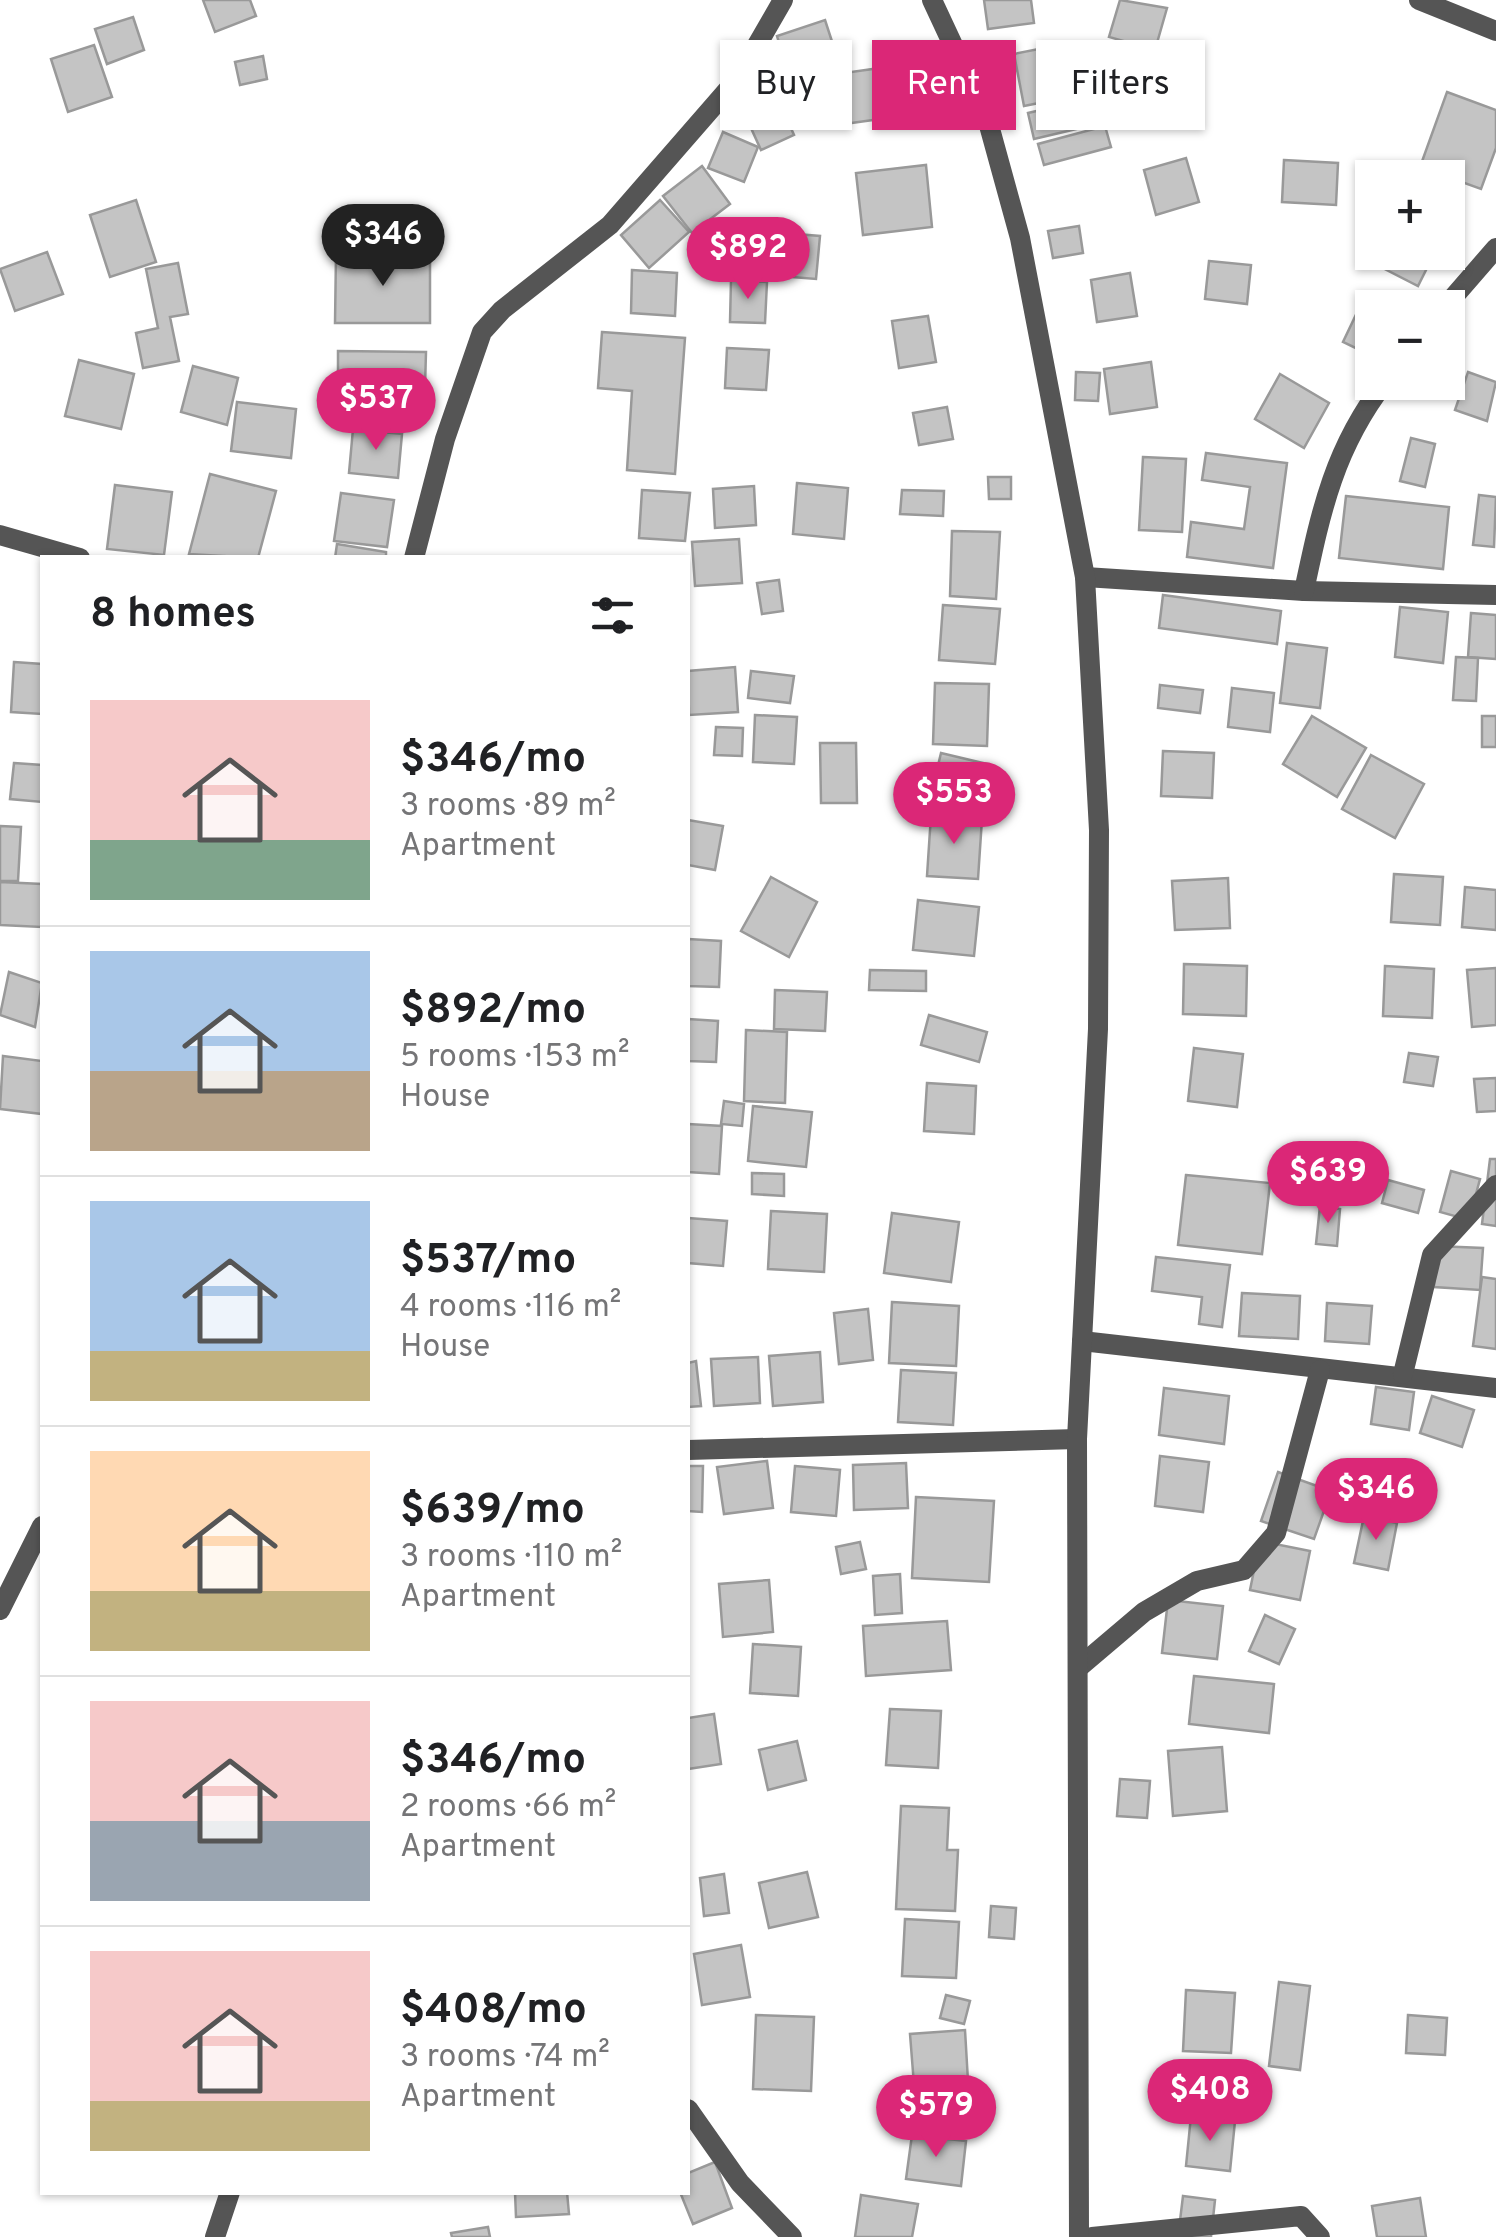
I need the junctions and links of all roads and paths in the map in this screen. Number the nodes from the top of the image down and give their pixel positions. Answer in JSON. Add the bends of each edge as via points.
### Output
{"nodes":[{"id":1,"x":783,"y":0,"type":"edge"},
{"id":2,"x":932,"y":0,"type":"edge"},
{"id":3,"x":1419,"y":0,"type":"edge"},
{"id":4,"x":1496,"y":31,"type":"edge"},
{"id":5,"x":1496,"y":248,"type":"edge"},
{"id":6,"x":1460,"y":290,"type":"edge"},
{"id":7,"x":1372,"y":400,"type":"edge"},
{"id":8,"x":0,"y":535,"type":"edge"},
{"id":9,"x":70,"y":555,"type":"edge"},
{"id":10,"x":415,"y":555,"type":"edge"},
{"id":11,"x":1085,"y":577,"type":"junction"},
{"id":12,"x":1304,"y":591,"type":"junction"},
{"id":13,"x":1496,"y":595,"type":"edge"},
{"id":14,"x":1496,"y":1185,"type":"edge"},
{"id":15,"x":1082,"y":1341,"type":"junction"},
{"id":16,"x":1320,"y":1370,"type":"junction"},
{"id":17,"x":1404,"y":1374,"type":"junction"},
{"id":18,"x":1496,"y":1388,"type":"edge"},
{"id":19,"x":1077,"y":1439,"type":"junction"},
{"id":20,"x":690,"y":1450,"type":"edge"},
{"id":21,"x":40,"y":1530,"type":"edge"},
{"id":22,"x":0,"y":1610,"type":"edge"},
{"id":23,"x":1078,"y":1668,"type":"junction"},
{"id":24,"x":690,"y":2112,"type":"edge"},
{"id":25,"x":229,"y":2195,"type":"edge"},
{"id":26,"x":215,"y":2237,"type":"edge"},
{"id":27,"x":792,"y":2237,"type":"edge"},
{"id":28,"x":1080,"y":2237,"type":"edge"},
{"id":29,"x":1092,"y":2237,"type":"edge"},
{"id":30,"x":1320,"y":2237,"type":"edge"}],
"edges":[{"from":1,"to":10,"type":"street","via":[[738,78],[610,226],[482,332]]},
{"from":2,"to":11,"type":"street","via":[[987,118],[1020,238]]},
{"from":3,"to":4,"type":"street"},
{"from":5,"to":6,"type":"street"},
{"from":7,"to":12,"type":"street","via":[[1326,487]]},
{"from":8,"to":9,"type":"street"},
{"from":11,"to":12,"type":"street"},
{"from":11,"to":15,"type":"street","via":[[1099,830],[1098,1030]]},
{"from":12,"to":13,"type":"street"},
{"from":14,"to":17,"type":"street","via":[[1432,1255]]},
{"from":15,"to":16,"type":"street"},
{"from":15,"to":19,"type":"street"},
{"from":16,"to":17,"type":"street"},
{"from":16,"to":23,"type":"street","via":[[1276,1533],[1244,1570],[1196,1582],[1157,1604]]},
{"from":17,"to":18,"type":"street"},
{"from":19,"to":20,"type":"street"},
{"from":19,"to":23,"type":"street"},
{"from":21,"to":22,"type":"street"},
{"from":23,"to":28,"type":"street"},
{"from":24,"to":27,"type":"street","via":[[740,2184]]},
{"from":25,"to":26,"type":"street"},
{"from":29,"to":30,"type":"street","via":[[1301,2216]]}]}
